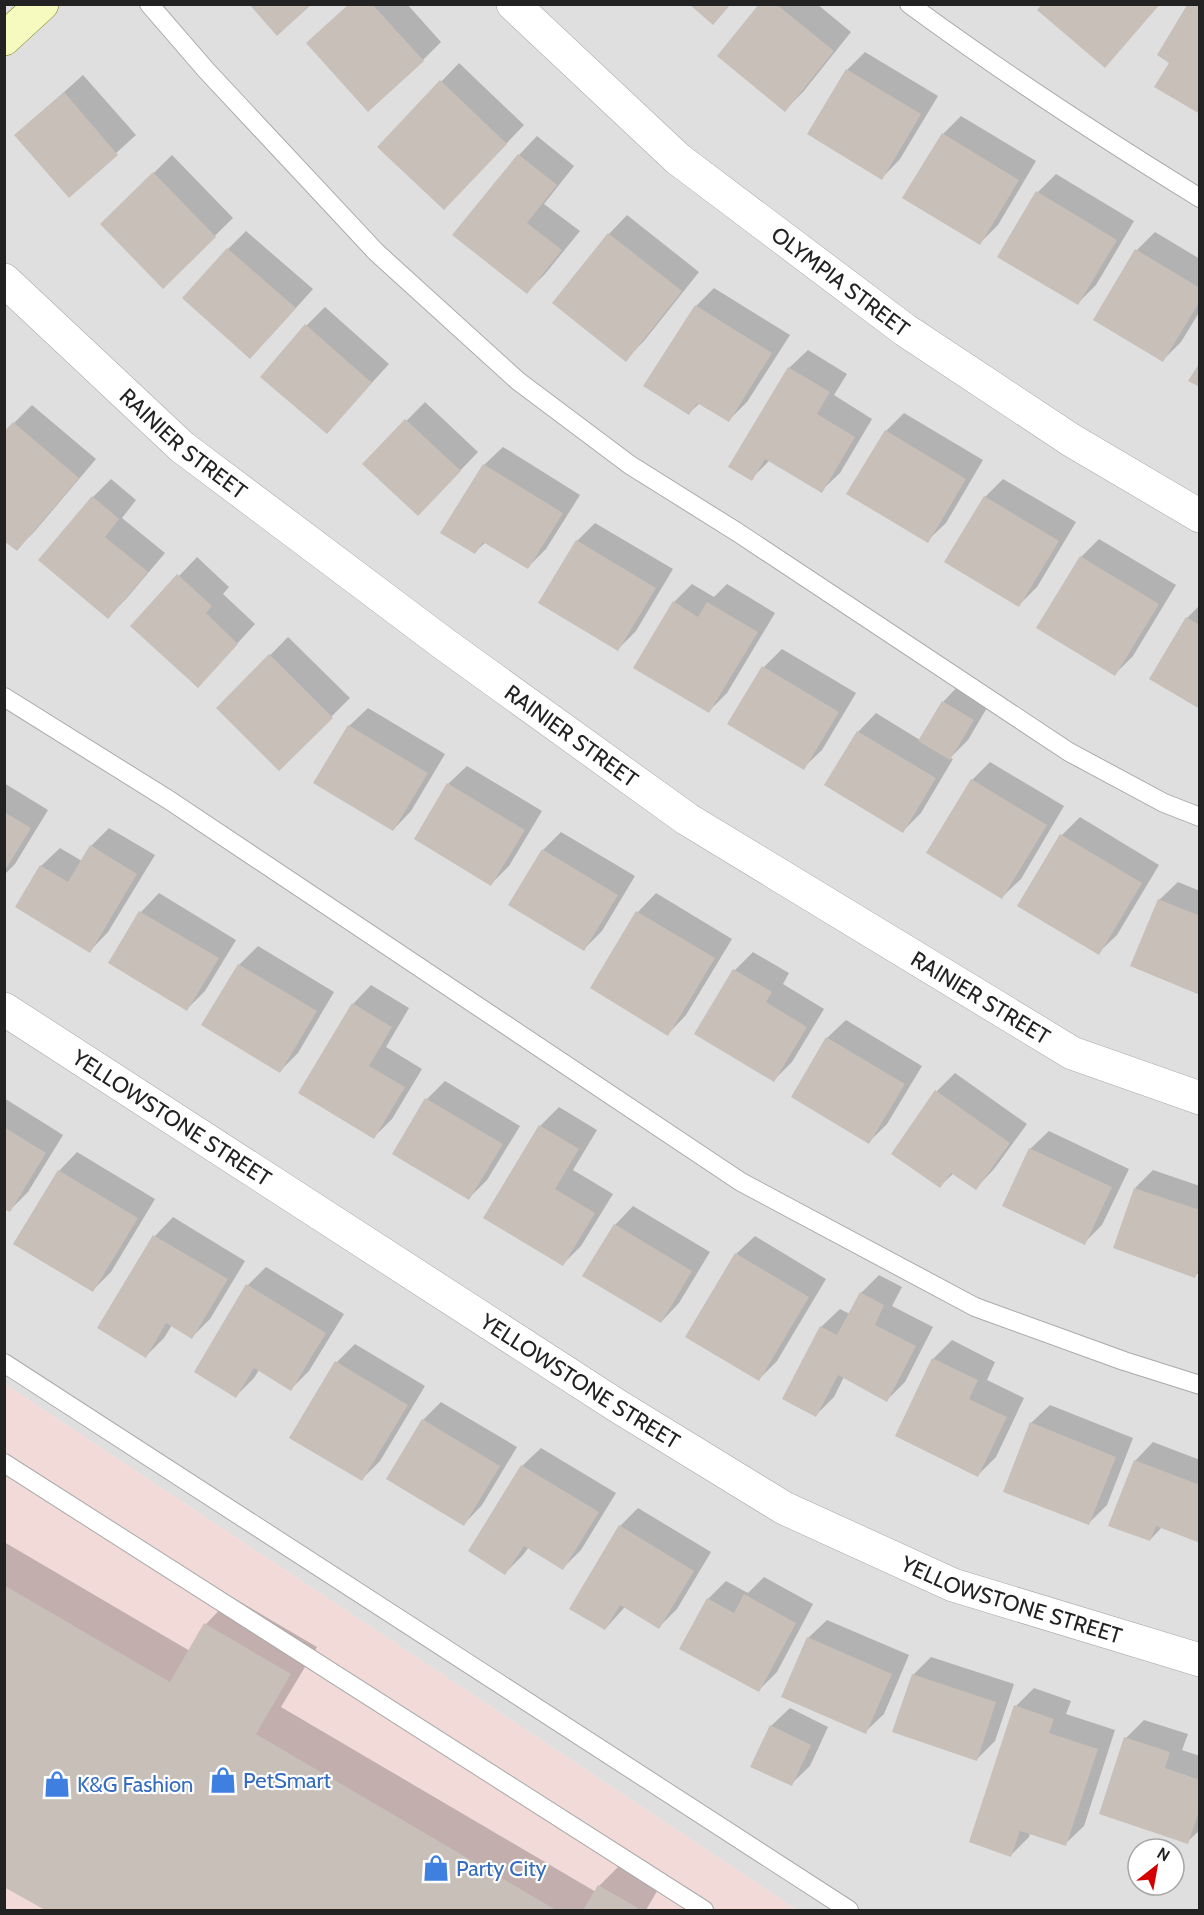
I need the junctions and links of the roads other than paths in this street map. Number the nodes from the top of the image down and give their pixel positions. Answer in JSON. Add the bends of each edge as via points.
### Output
{"nodes":[{"id":1,"x":42,"y":4,"type":"edge"},
{"id":2,"x":149,"y":4,"type":"edge"},
{"id":3,"x":513,"y":4,"type":"edge"},
{"id":4,"x":909,"y":4,"type":"edge"},
{"id":5,"x":4,"y":39,"type":"edge"},
{"id":6,"x":1200,"y":198,"type":"edge"},
{"id":7,"x":4,"y":280,"type":"edge"},
{"id":8,"x":1200,"y":516,"type":"edge"},
{"id":9,"x":4,"y":697,"type":"edge"},
{"id":10,"x":1200,"y":817,"type":"edge"},
{"id":11,"x":4,"y":1009,"type":"edge"},
{"id":12,"x":1200,"y":1098,"type":"edge"},
{"id":13,"x":4,"y":1363,"type":"edge"},
{"id":14,"x":1200,"y":1385,"type":"edge"},
{"id":15,"x":4,"y":1463,"type":"edge"},
{"id":16,"x":1200,"y":1660,"type":"edge"},
{"id":17,"x":704,"y":1911,"type":"edge"},
{"id":18,"x":849,"y":1911,"type":"edge"}],
"edges":[{"from":1,"to":5,"type":"street"},
{"from":2,"to":10,"type":"lane","via":[[376,252],[518,381],[630,465],[1069,752],[1164,803]]},
{"from":3,"to":8,"type":"street","name":"OLYMPIA STREET","via":[[678,159],[905,330],[1071,440]]},
{"from":4,"to":6,"type":"lane","via":[[963,44]]},
{"from":7,"to":12,"type":"street","name":"RAINIER STREET","via":[[182,447],[447,646],[687,819],[1072,1053]]},
{"from":9,"to":14,"type":"lane","via":[[169,800],[741,1182],[975,1307]]},
{"from":11,"to":16,"type":"street","name":"YELLOWSTONE STREET","via":[[616,1405],[784,1508],[953,1585]]},
{"from":13,"to":18,"type":"lane"},
{"from":15,"to":17,"type":"lane"}]}
